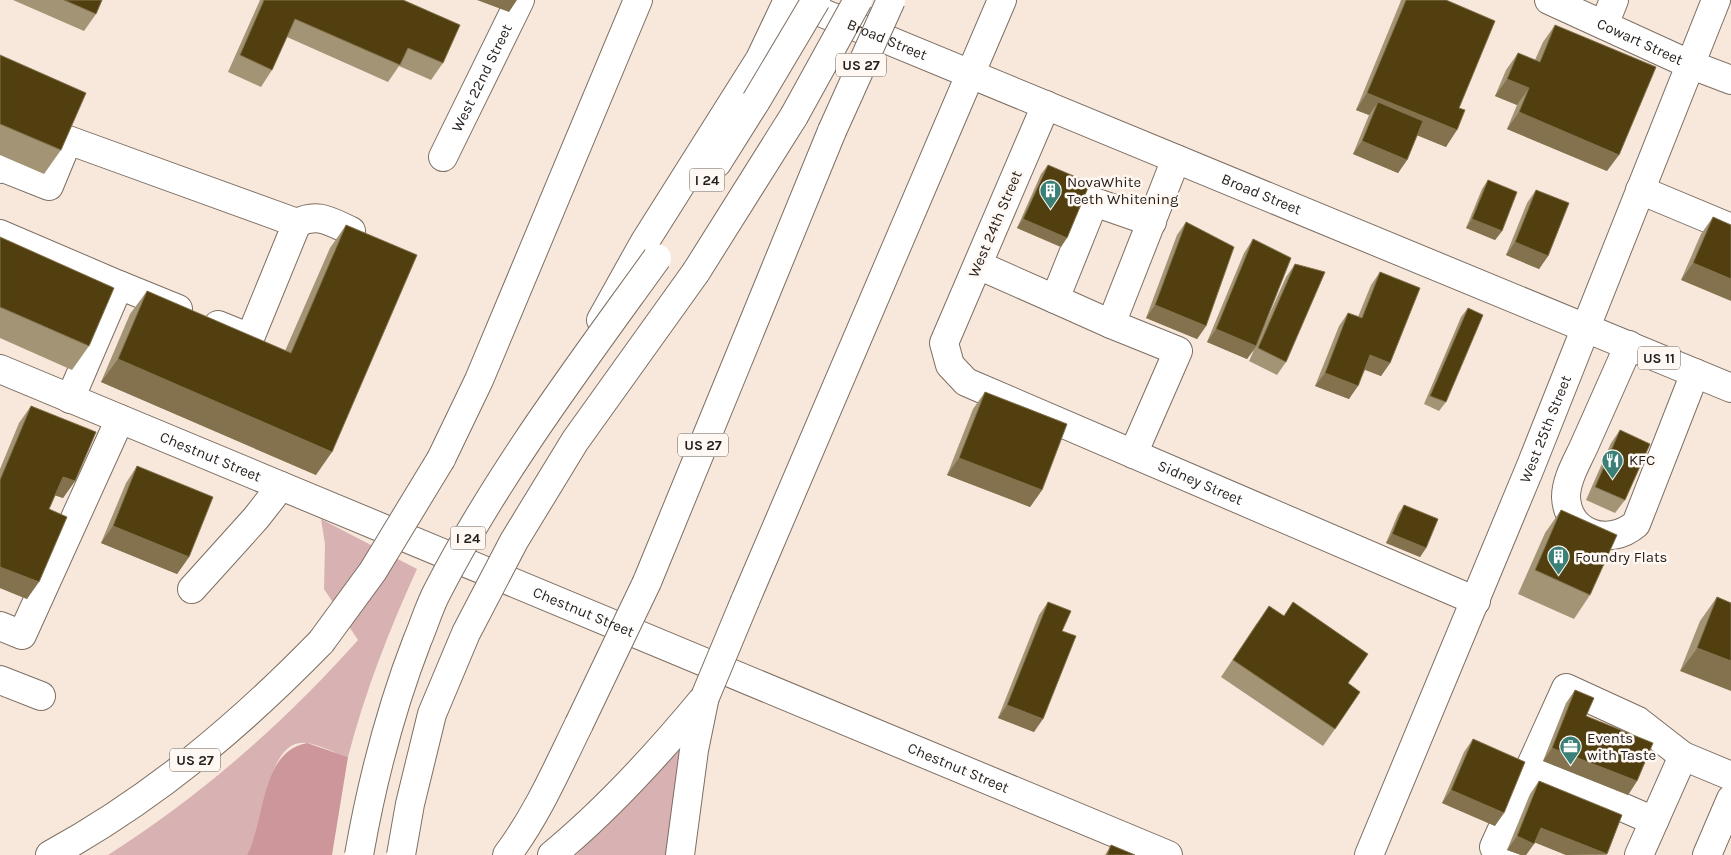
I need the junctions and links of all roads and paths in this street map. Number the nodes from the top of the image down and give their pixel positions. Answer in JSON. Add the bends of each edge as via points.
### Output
{"nodes":[{"id":1,"x":520,"y":0,"type":"edge"},
{"id":2,"x":638,"y":0,"type":"edge"},
{"id":3,"x":790,"y":0,"type":"edge"},
{"id":4,"x":816,"y":0,"type":"edge"},
{"id":5,"x":858,"y":0,"type":"edge"},
{"id":6,"x":890,"y":0,"type":"edge"},
{"id":7,"x":1002,"y":0,"type":"edge"},
{"id":8,"x":1549,"y":0,"type":"edge"},
{"id":9,"x":1614,"y":0,"type":"edge"},
{"id":10,"x":1716,"y":0,"type":"edge"},
{"id":11,"x":1604,"y":25,"type":"junction"},
{"id":12,"x":1689,"y":64,"type":"junction"},
{"id":13,"x":970,"y":74,"type":"junction"},
{"id":14,"x":1731,"y":80,"type":"edge"},
{"id":15,"x":747,"y":98,"type":"junction"},
{"id":16,"x":1046,"y":105,"type":"junction"},
{"id":17,"x":443,"y":157,"type":"dead end"},
{"id":18,"x":1176,"y":159,"type":"junction"},
{"id":19,"x":0,"y":169,"type":"edge"},
{"id":20,"x":1640,"y":190,"type":"junction"},
{"id":21,"x":1152,"y":222,"type":"junction"},
{"id":22,"x":297,"y":223,"type":"junction"},
{"id":23,"x":1731,"y":228,"type":"edge"},
{"id":24,"x":351,"y":230,"type":"edge"},
{"id":25,"x":0,"y":234,"type":"edge"},
{"id":26,"x":978,"y":264,"type":"junction"},
{"id":27,"x":119,"y":285,"type":"junction"},
{"id":28,"x":1055,"y":299,"type":"junction"},
{"id":29,"x":1111,"y":324,"type":"junction"},
{"id":30,"x":1586,"y":328,"type":"junction"},
{"id":31,"x":944,"y":343,"type":"joint"},
{"id":32,"x":1629,"y":346,"type":"junction"},
{"id":33,"x":0,"y":370,"type":"edge"},
{"id":34,"x":1695,"y":373,"type":"junction"},
{"id":35,"x":1731,"y":388,"type":"edge"},
{"id":36,"x":70,"y":398,"type":"junction"},
{"id":37,"x":120,"y":419,"type":"junction"},
{"id":38,"x":1589,"y":435,"type":"junction"},
{"id":39,"x":1133,"y":454,"type":"junction"},
{"id":40,"x":1661,"y":457,"type":"junction"},
{"id":41,"x":1530,"y":468,"type":"junction"},
{"id":42,"x":1567,"y":485,"type":"junction"},
{"id":43,"x":281,"y":486,"type":"junction"},
{"id":44,"x":192,"y":589,"type":"dead end"},
{"id":45,"x":1476,"y":601,"type":"junction"},
{"id":46,"x":0,"y":626,"type":"edge"},
{"id":47,"x":0,"y":680,"type":"edge"},
{"id":48,"x":41,"y":696,"type":"dead end"},
{"id":49,"x":705,"y":697,"type":"junction"},
{"id":50,"x":1683,"y":756,"type":"junction"},
{"id":51,"x":1530,"y":767,"type":"junction"},
{"id":52,"x":1731,"y":776,"type":"edge"},
{"id":53,"x":1731,"y":799,"type":"edge"},
{"id":54,"x":1654,"y":821,"type":"junction"},
{"id":55,"x":50,"y":855,"type":"edge"},
{"id":56,"x":359,"y":855,"type":"edge"},
{"id":57,"x":401,"y":855,"type":"edge"},
{"id":58,"x":507,"y":855,"type":"edge"},
{"id":59,"x":552,"y":855,"type":"edge"},
{"id":60,"x":680,"y":855,"type":"edge"},
{"id":61,"x":1168,"y":855,"type":"edge"},
{"id":62,"x":1369,"y":855,"type":"edge"},
{"id":63,"x":1508,"y":855,"type":"edge"},
{"id":64,"x":1639,"y":855,"type":"edge"},
{"id":65,"x":1708,"y":855,"type":"edge"}],
"edges":[{"from":1,"to":17,"type":"main road","name":"West 22nd Street"},
{"from":2,"to":55,"type":"main road","number":"US 27","bridge":true,"via":[[458,427],[373,571],[322,642],[250,713],[168,781]]},
{"from":3,"to":13,"type":"main road","name":"Broad Street","number":"US 11"},
{"from":3,"to":15,"type":"main road","via":[[760,59]]},
{"from":4,"to":15,"type":"main road","number":"I 24","bridge":true},
{"from":5,"to":57,"type":"main road","number":"I 24","bridge":true,"via":[[794,116],[696,272],[575,441],[514,541],[466,633],[432,714]]},
{"from":6,"to":58,"type":"main road","number":"US 27","bridge":true,"via":[[832,131],[647,582],[545,794]]},
{"from":7,"to":13,"type":"main road"},
{"from":8,"to":11,"type":"main road","name":"Cowart Street"},
{"from":9,"to":11,"type":"main road"},
{"from":10,"to":12,"type":"main road","name":"West 25th Street"},
{"from":11,"to":12,"type":"main road","name":"Cowart Street"},
{"from":12,"to":14,"type":"main road","name":"Cowart Street"},
{"from":12,"to":20,"type":"main road","name":"West 25th Street"},
{"from":13,"to":16,"type":"main road","name":"Broad Street","number":"US 11"},
{"from":13,"to":49,"type":"main road","bridge":true},
{"from":15,"to":56,"type":"main road","number":"I 24","bridge":true,"via":[[484,510],[436,593],[396,694],[370,793]]},
{"from":16,"to":18,"type":"main road","name":"Broad Street","number":"US 11"},
{"from":16,"to":26,"type":"main road","name":"West 24th Street"},
{"from":18,"to":21,"type":"main road"},
{"from":18,"to":30,"type":"main road","name":"Broad Street","number":"US 11"},
{"from":19,"to":22,"type":"main road","via":[[49,186],[68,140]]},
{"from":20,"to":23,"type":"main road"},
{"from":20,"to":30,"type":"main road","name":"West 25th Street"},
{"from":21,"to":28,"type":"main road","via":[[1094,202]]},
{"from":21,"to":29,"type":"main road"},
{"from":22,"to":24,"type":"main road","via":[[309,216],[323,218]]},
{"from":22,"to":27,"type":"main road","via":[[250,338]]},
{"from":25,"to":27,"type":"main road"},
{"from":26,"to":28,"type":"main road"},
{"from":26,"to":31,"type":"main road","name":"West 24th Street"},
{"from":27,"to":36,"type":"main road"},
{"from":28,"to":29,"type":"main road"},
{"from":29,"to":39,"type":"main road","via":[[1178,351]]},
{"from":30,"to":32,"type":"main road","name":"Broad Street","number":"US 11"},
{"from":30,"to":41,"type":"main road","name":"West 25th Street"},
{"from":31,"to":39,"type":"main road","name":"Sidney Street","via":[[950,364],[966,382]]},
{"from":32,"to":34,"type":"main road","name":"Broad Street","number":"US 11"},
{"from":32,"to":38,"type":"main road"},
{"from":33,"to":36,"type":"main road","name":"Chestnut Street"},
{"from":34,"to":35,"type":"main road","name":"Broad Street","number":"US 11"},
{"from":34,"to":40,"type":"main road"},
{"from":36,"to":37,"type":"main road","name":"Chestnut Street"},
{"from":37,"to":43,"type":"main road","name":"Chestnut Street"},
{"from":37,"to":46,"type":"main road","via":[[22,635]]},
{"from":38,"to":40,"type":"main road","via":[[1589,474],[1580,495],[1580,506],[1594,521],[1612,524],[1623,519],[1644,470]]},
{"from":38,"to":42,"type":"main road"},
{"from":39,"to":45,"type":"main road","name":"Sidney Street"},
{"from":40,"to":42,"type":"main road","via":[[1636,524],[1618,535],[1606,537],[1574,523],[1568,513]]},
{"from":41,"to":42,"type":"main road"},
{"from":41,"to":45,"type":"main road","name":"West 25th Street"},
{"from":43,"to":44,"type":"main road"},
{"from":43,"to":61,"type":"main road","name":"Chestnut Street"},
{"from":45,"to":62,"type":"main road","name":"West 25th Street"},
{"from":47,"to":48,"type":"main road"},
{"from":49,"to":59,"type":"main road","via":[[637,776]]},
{"from":49,"to":60,"type":"main road","via":[[694,750]]},
{"from":50,"to":51,"type":"main road","via":[[1638,721],[1566,688]]},
{"from":50,"to":52,"type":"main road"},
{"from":50,"to":54,"type":"main road"},
{"from":51,"to":54,"type":"main road"},
{"from":51,"to":63,"type":"main road","via":[[1494,847]]},
{"from":53,"to":65,"type":"main road"},
{"from":54,"to":64,"type":"main road"}]}
